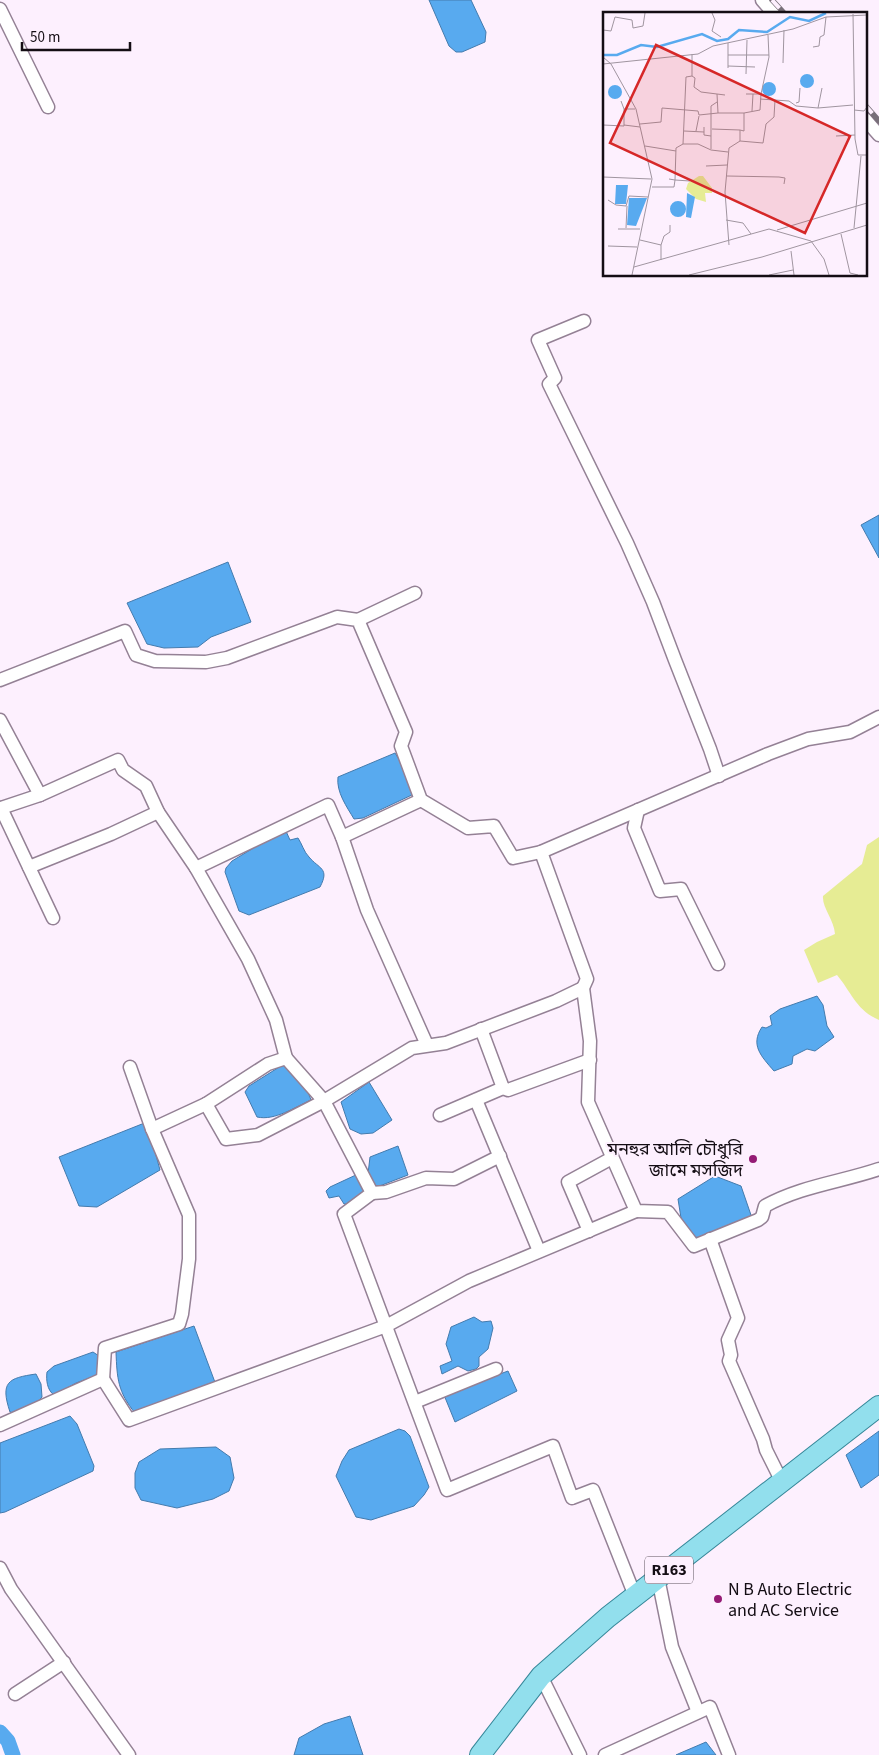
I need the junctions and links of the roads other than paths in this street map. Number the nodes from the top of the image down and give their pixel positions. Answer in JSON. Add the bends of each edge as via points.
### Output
{"nodes":[{"id":1,"x":762,"y":0,"type":"edge"},
{"id":2,"x":0,"y":9,"type":"edge"},
{"id":3,"x":772,"y":12,"type":"edge"},
{"id":4,"x":48,"y":108,"type":"dead end"},
{"id":5,"x":866,"y":120,"type":"edge"},
{"id":6,"x":879,"y":135,"type":"edge"},
{"id":7,"x":584,"y":321,"type":"dead end"},
{"id":8,"x":415,"y":593,"type":"dead end"},
{"id":9,"x":358,"y":620,"type":"junction"},
{"id":10,"x":0,"y":680,"type":"edge"},
{"id":11,"x":879,"y":717,"type":"edge"},
{"id":12,"x":0,"y":720,"type":"edge"},
{"id":13,"x":719,"y":776,"type":"junction"},
{"id":14,"x":40,"y":795,"type":"junction"},
{"id":15,"x":421,"y":800,"type":"junction"},
{"id":16,"x":1,"y":809,"type":"edge"},
{"id":17,"x":638,"y":810,"type":"junction"},
{"id":18,"x":158,"y":812,"type":"junction"},
{"id":19,"x":342,"y":837,"type":"junction"},
{"id":20,"x":541,"y":852,"type":"junction"},
{"id":21,"x":29,"y":867,"type":"junction"},
{"id":22,"x":196,"y":868,"type":"junction"},
{"id":23,"x":53,"y":918,"type":"dead end"},
{"id":24,"x":718,"y":964,"type":"dead end"},
{"id":25,"x":583,"y":988,"type":"junction"},
{"id":26,"x":481,"y":1029,"type":"junction"},
{"id":27,"x":427,"y":1046,"type":"junction"},
{"id":28,"x":286,"y":1058,"type":"junction"},
{"id":29,"x":590,"y":1060,"type":"junction"},
{"id":30,"x":130,"y":1067,"type":"dead end"},
{"id":31,"x":503,"y":1088,"type":"junction"},
{"id":32,"x":476,"y":1100,"type":"junction"},
{"id":33,"x":324,"y":1101,"type":"junction"},
{"id":34,"x":206,"y":1104,"type":"junction"},
{"id":35,"x":440,"y":1115,"type":"dead end"},
{"id":36,"x":152,"y":1129,"type":"junction"},
{"id":37,"x":500,"y":1156,"type":"junction"},
{"id":38,"x":612,"y":1158,"type":"junction"},
{"id":39,"x":879,"y":1169,"type":"edge"},
{"id":40,"x":372,"y":1193,"type":"junction"},
{"id":41,"x":636,"y":1211,"type":"junction"},
{"id":42,"x":588,"y":1231,"type":"junction"},
{"id":43,"x":710,"y":1239,"type":"junction"},
{"id":44,"x":539,"y":1252,"type":"junction"},
{"id":45,"x":386,"y":1326,"type":"junction"},
{"id":46,"x":496,"y":1369,"type":"dead end"},
{"id":47,"x":103,"y":1379,"type":"junction"},
{"id":48,"x":415,"y":1402,"type":"junction"},
{"id":49,"x":879,"y":1406,"type":"edge"},
{"id":50,"x":0,"y":1425,"type":"edge"},
{"id":51,"x":782,"y":1482,"type":"junction"},
{"id":52,"x":0,"y":1568,"type":"edge"},
{"id":53,"x":658,"y":1578,"type":"junction"},
{"id":54,"x":635,"y":1596,"type":"junction"},
{"id":55,"x":64,"y":1662,"type":"junction"},
{"id":56,"x":541,"y":1676,"type":"junction"},
{"id":57,"x":15,"y":1694,"type":"dead end"},
{"id":58,"x":698,"y":1712,"type":"junction"},
{"id":59,"x":129,"y":1755,"type":"edge"},
{"id":60,"x":480,"y":1755,"type":"edge"},
{"id":61,"x":580,"y":1755,"type":"edge"},
{"id":62,"x":605,"y":1755,"type":"edge"},
{"id":63,"x":729,"y":1755,"type":"edge"}],
"edges":[{"from":1,"to":3,"type":"street"},
{"from":2,"to":4,"type":"street"},
{"from":5,"to":6,"type":"street"},
{"from":7,"to":13,"type":"street","via":[[538,340],[555,378],[549,384],[653,602]]},
{"from":8,"to":9,"type":"street"},
{"from":9,"to":10,"type":"street","via":[[337,618],[227,658],[206,662],[155,662],[136,654],[125,631]]},
{"from":9,"to":15,"type":"street","via":[[406,732],[401,746]]},
{"from":11,"to":13,"type":"street","via":[[850,732],[808,739]]},
{"from":12,"to":14,"type":"street"},
{"from":13,"to":17,"type":"street"},
{"from":14,"to":16,"type":"street"},
{"from":14,"to":18,"type":"street","via":[[118,760],[123,770],[146,786]]},
{"from":15,"to":19,"type":"street"},
{"from":15,"to":20,"type":"street","via":[[468,828],[494,826],[513,858]]},
{"from":16,"to":21,"type":"street"},
{"from":17,"to":20,"type":"street"},
{"from":17,"to":24,"type":"street","via":[[634,828],[660,892],[681,889]]},
{"from":18,"to":21,"type":"street"},
{"from":18,"to":22,"type":"street"},
{"from":19,"to":22,"type":"street","via":[[328,805]]},
{"from":19,"to":27,"type":"street","via":[[368,910]]},
{"from":20,"to":25,"type":"street","via":[[587,979]]},
{"from":21,"to":23,"type":"street"},
{"from":22,"to":28,"type":"street","via":[[252,968],[276,1020]]},
{"from":25,"to":26,"type":"street"},
{"from":25,"to":29,"type":"street"},
{"from":26,"to":27,"type":"street","via":[[446,1043]]},
{"from":26,"to":31,"type":"street"},
{"from":27,"to":33,"type":"street","via":[[412,1048]]},
{"from":28,"to":33,"type":"street"},
{"from":28,"to":34,"type":"street","via":[[268,1064]]},
{"from":29,"to":31,"type":"street","via":[[508,1090]]},
{"from":29,"to":38,"type":"street","via":[[588,1102]]},
{"from":30,"to":36,"type":"street"},
{"from":31,"to":32,"type":"street"},
{"from":32,"to":35,"type":"street"},
{"from":32,"to":37,"type":"street"},
{"from":33,"to":34,"type":"street","via":[[258,1135],[226,1139]]},
{"from":33,"to":40,"type":"street"},
{"from":34,"to":36,"type":"street"},
{"from":36,"to":47,"type":"street","via":[[189,1215],[190,1259],[182,1314],[179,1324],[105,1348]]},
{"from":37,"to":40,"type":"street","via":[[454,1178],[426,1178],[386,1192]]},
{"from":37,"to":44,"type":"street"},
{"from":38,"to":41,"type":"street"},
{"from":38,"to":42,"type":"street","via":[[568,1182]]},
{"from":39,"to":43,"type":"street","via":[[779,1198],[765,1206],[758,1220]]},
{"from":40,"to":45,"type":"street","via":[[344,1214]]},
{"from":41,"to":42,"type":"street"},
{"from":41,"to":43,"type":"street","via":[[668,1212],[694,1246]]},
{"from":42,"to":44,"type":"street"},
{"from":43,"to":51,"type":"street","via":[[738,1318],[728,1340],[729,1361]]},
{"from":44,"to":45,"type":"street","via":[[469,1281]]},
{"from":45,"to":47,"type":"street","via":[[129,1420]]},
{"from":45,"to":48,"type":"street"},
{"from":46,"to":48,"type":"street"},
{"from":47,"to":50,"type":"street"},
{"from":48,"to":54,"type":"street","via":[[447,1490],[553,1446],[572,1498],[594,1490]]},
{"from":49,"to":51,"type":"main road","number":"R163"},
{"from":51,"to":53,"type":"main road","number":"R163"},
{"from":52,"to":55,"type":"street"},
{"from":53,"to":54,"type":"main road","number":"R163"},
{"from":53,"to":58,"type":"street","via":[[672,1646]]},
{"from":54,"to":56,"type":"main road","number":"R163"},
{"from":55,"to":57,"type":"street"},
{"from":55,"to":59,"type":"street"},
{"from":56,"to":60,"type":"main road","number":"R163"},
{"from":56,"to":61,"type":"street"},
{"from":58,"to":62,"type":"street"},
{"from":58,"to":63,"type":"street","via":[[710,1707]]}]}
